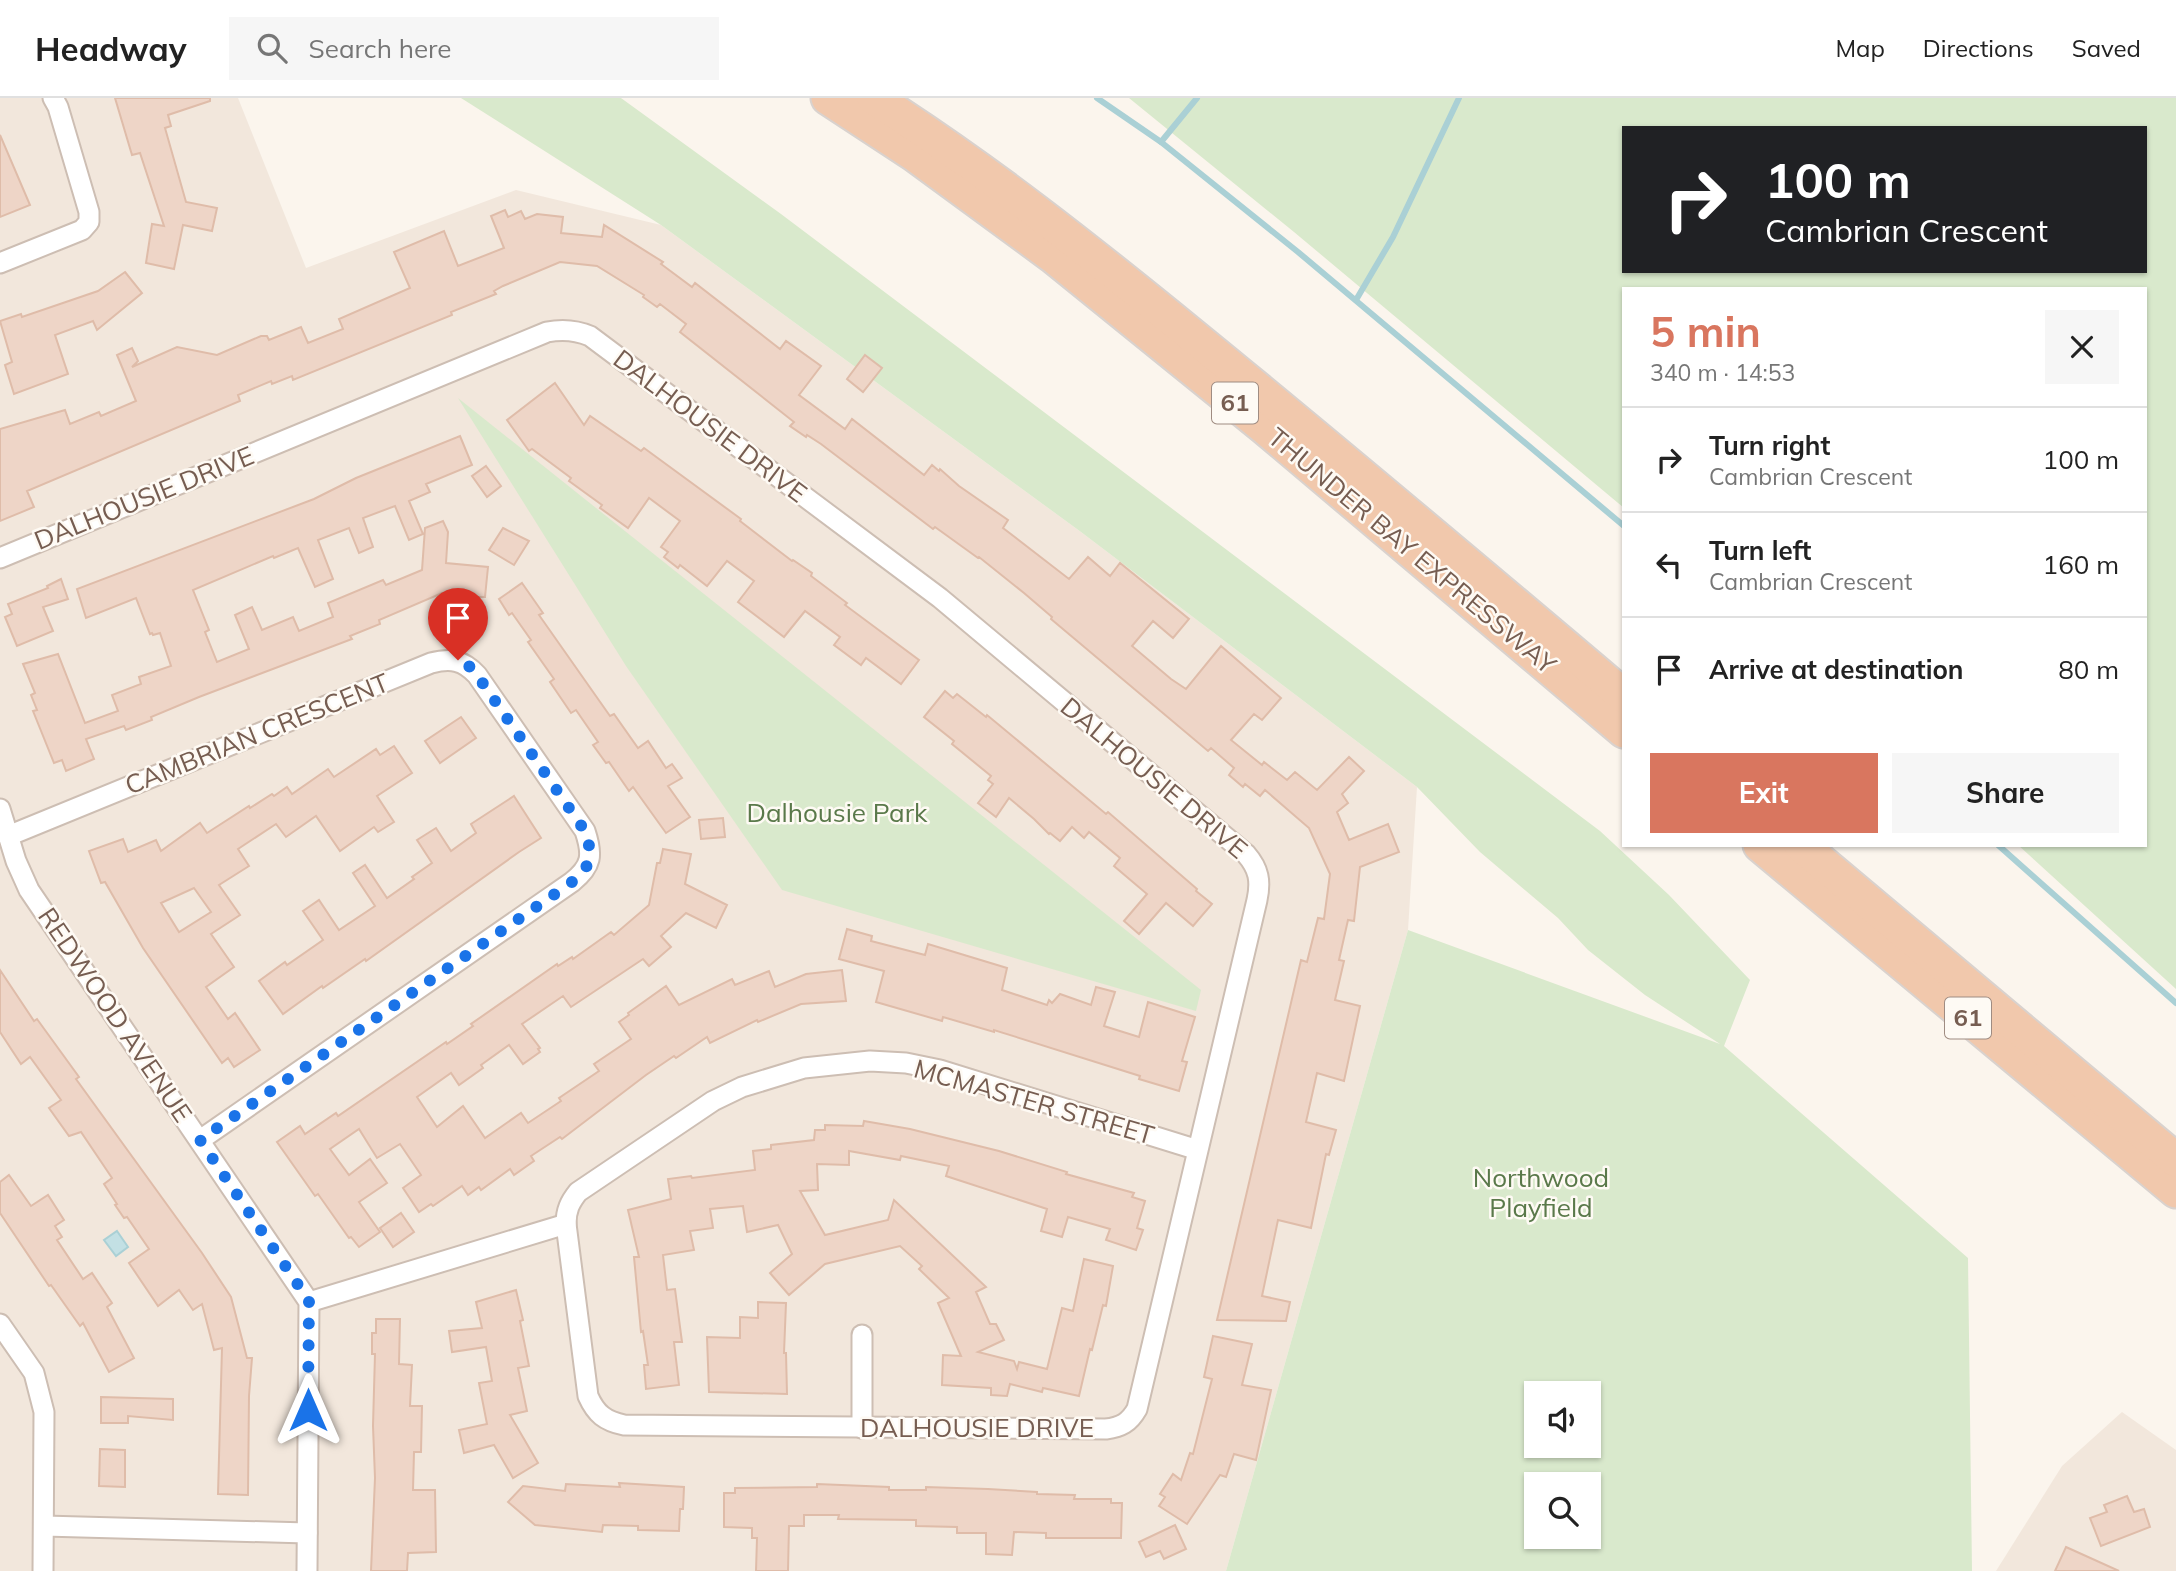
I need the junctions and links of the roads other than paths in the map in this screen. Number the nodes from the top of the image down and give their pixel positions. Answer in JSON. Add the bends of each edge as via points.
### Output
{"nodes":[{"id":1,"x":53,"y":98,"type":"edge"},
{"id":2,"x":828,"y":98,"type":"edge"},
{"id":3,"x":874,"y":98,"type":"edge"},
{"id":4,"x":0,"y":263,"type":"edge"},
{"id":5,"x":0,"y":558,"type":"edge"},
{"id":6,"x":1622,"y":694,"type":"edge"},
{"id":7,"x":1622,"y":729,"type":"edge"},
{"id":8,"x":0,"y":809,"type":"edge"},
{"id":9,"x":8,"y":836,"type":"junction"},
{"id":10,"x":1762,"y":847,"type":"edge"},
{"id":11,"x":1803,"y":847,"type":"edge"},
{"id":12,"x":200,"y":1140,"type":"junction"},
{"id":13,"x":1198,"y":1150,"type":"junction"},
{"id":14,"x":2176,"y":1160,"type":"edge"},
{"id":15,"x":2176,"y":1191,"type":"edge"},
{"id":16,"x":566,"y":1224,"type":"junction"},
{"id":17,"x":309,"y":1301,"type":"junction"},
{"id":18,"x":0,"y":1324,"type":"edge"},
{"id":19,"x":862,"y":1335,"type":"dead end"},
{"id":20,"x":862,"y":1428,"type":"junction"},
{"id":21,"x":44,"y":1526,"type":"junction"},
{"id":22,"x":307,"y":1533,"type":"junction"},
{"id":23,"x":43,"y":1571,"type":"edge"},
{"id":24,"x":307,"y":1571,"type":"edge"}],
"edges":[{"from":1,"to":4,"type":"street","via":[[89,222],[82,230]]},
{"from":2,"to":7,"type":"highway","name":"THUNDER BAY EXPRESSWAY","number":"61","via":[[1054,257],[1264,427]]},
{"from":3,"to":6,"type":"highway","name":"THUNDER BAY EXPRESSWAY","number":"61","via":[[1067,234]]},
{"from":5,"to":13,"type":"street","name":"DALHOUSIE DRIVE","via":[[547,332],[569,330],[590,336],[940,598],[1254,863],[1259,874],[1258,900]]},
{"from":8,"to":9,"type":"street","name":"REDWOOD AVENUE"},
{"from":9,"to":12,"type":"street","name":"REDWOOD AVENUE","via":[[29,890]]},
{"from":9,"to":12,"type":"street","name":"CAMBRIAN CRESCENT","via":[[445,660],[458,660],[477,675],[585,831],[590,845],[585,872]]},
{"from":10,"to":15,"type":"highway","number":"61"},
{"from":11,"to":14,"type":"highway","number":"61"},
{"from":12,"to":17,"type":"street","name":"REDWOOD AVENUE"},
{"from":13,"to":16,"type":"street","name":"MCMASTER STREET","via":[[940,1070],[906,1063],[837,1063],[774,1076],[713,1101],[578,1192],[566,1211]]},
{"from":13,"to":20,"type":"street","name":"DALHOUSIE DRIVE","via":[[1137,1409],[1125,1424],[1106,1429]]},
{"from":16,"to":17,"type":"street"},
{"from":16,"to":20,"type":"street","name":"DALHOUSIE DRIVE","via":[[588,1396],[600,1416],[624,1425]]},
{"from":17,"to":22,"type":"street"},
{"from":18,"to":21,"type":"street","via":[[34,1373],[40,1391]]},
{"from":19,"to":20,"type":"street"},
{"from":21,"to":22,"type":"street"},
{"from":21,"to":23,"type":"street"},
{"from":22,"to":24,"type":"street"}]}
